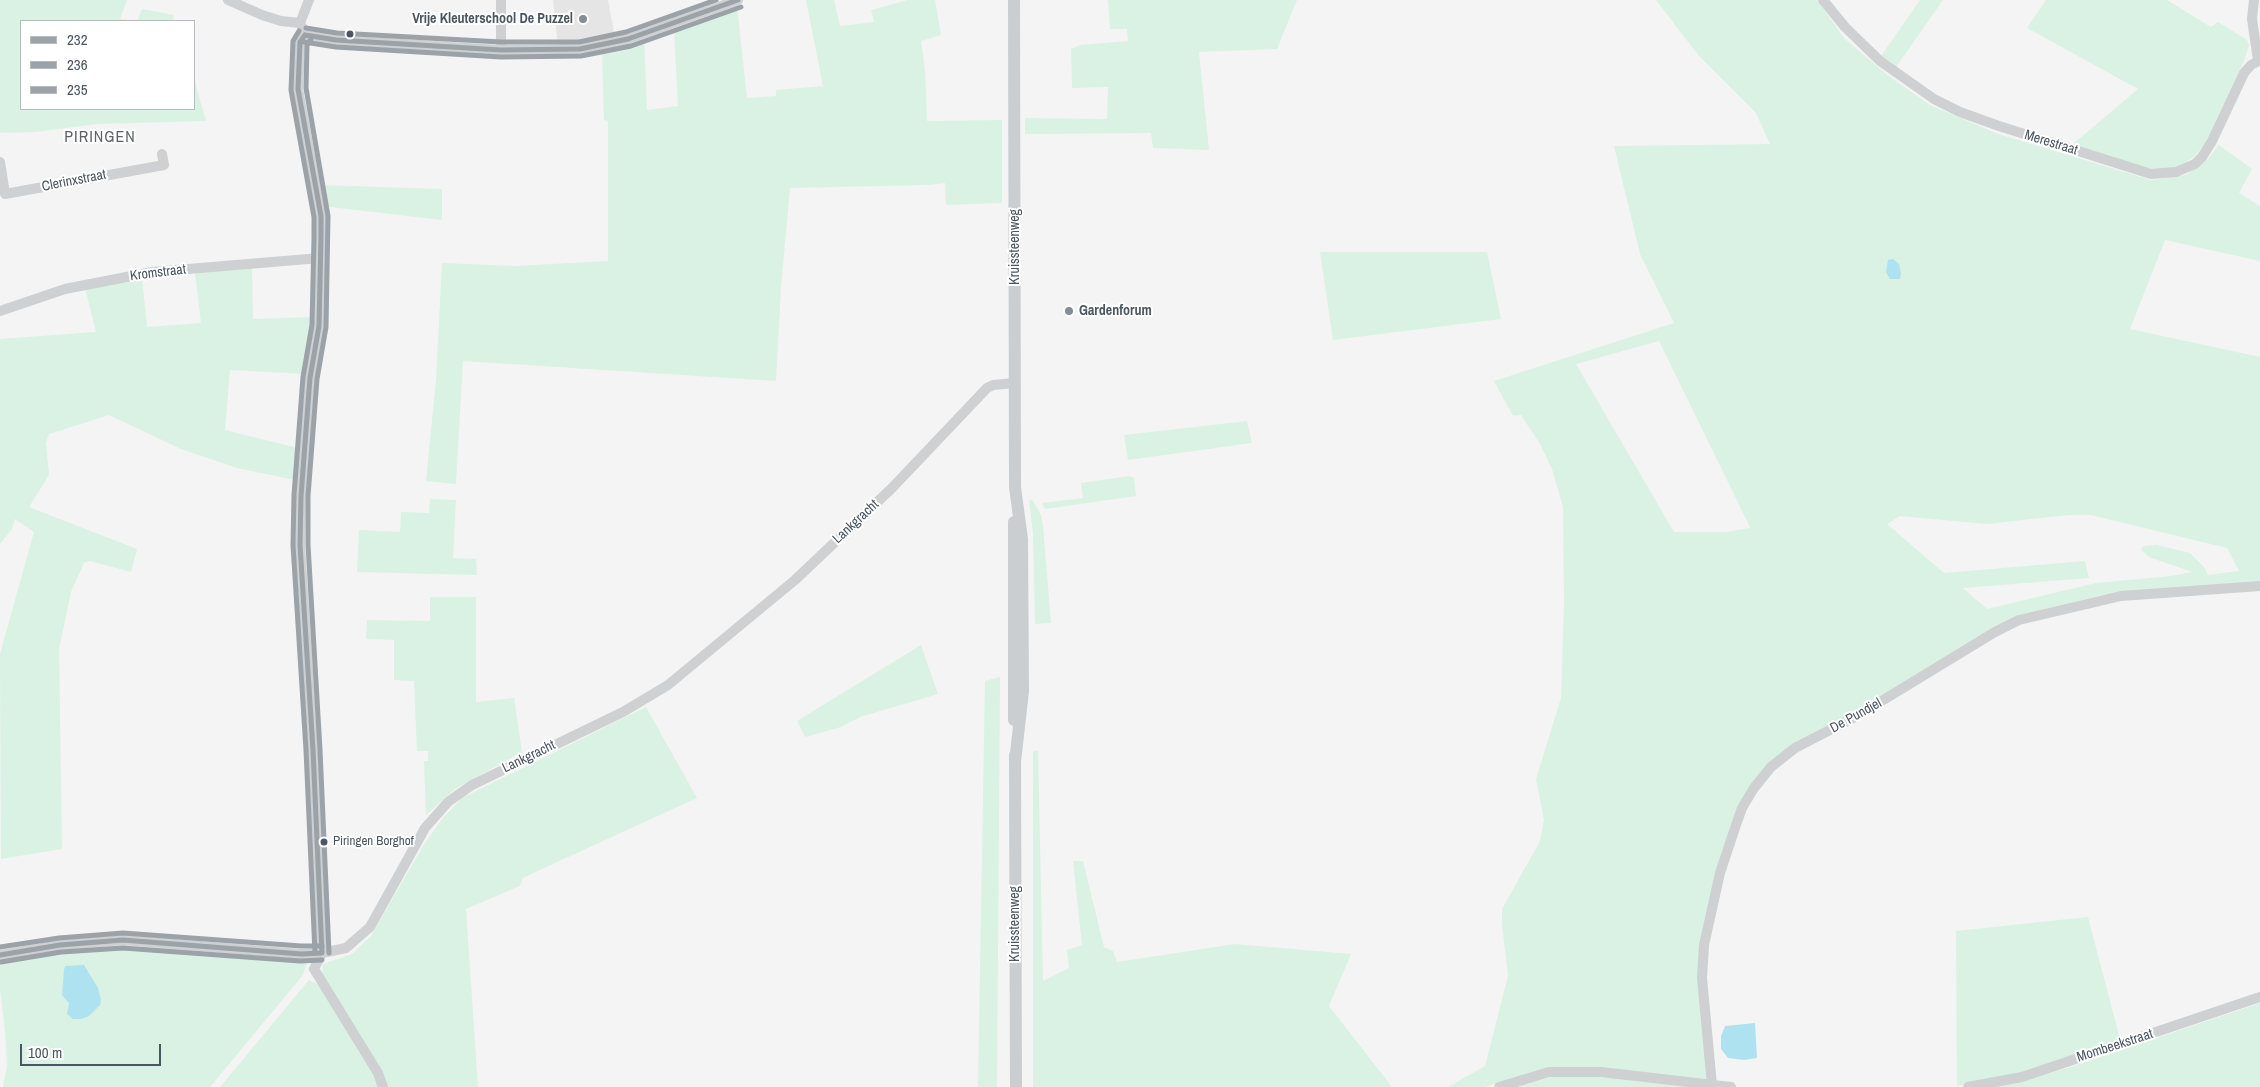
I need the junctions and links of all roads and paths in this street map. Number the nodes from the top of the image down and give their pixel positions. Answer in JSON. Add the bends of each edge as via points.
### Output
{"nodes":[{"id":1,"x":228,"y":0,"type":"edge"},
{"id":2,"x":309,"y":0,"type":"edge"},
{"id":3,"x":501,"y":0,"type":"edge"},
{"id":4,"x":738,"y":0,"type":"edge"},
{"id":5,"x":1014,"y":0,"type":"edge"},
{"id":6,"x":1823,"y":0,"type":"edge"},
{"id":7,"x":2254,"y":0,"type":"edge"},
{"id":8,"x":300,"y":23,"type":"junction"},
{"id":9,"x":304,"y":35,"type":"junction"},
{"id":10,"x":501,"y":50,"type":"junction"},
{"id":11,"x":2259,"y":60,"type":"edge"},
{"id":12,"x":162,"y":154,"type":"dead end"},
{"id":13,"x":0,"y":162,"type":"edge"},
{"id":14,"x":320,"y":258,"type":"junction"},
{"id":15,"x":0,"y":311,"type":"edge"},
{"id":16,"x":1015,"y":383,"type":"junction"},
{"id":17,"x":2260,"y":586,"type":"edge"},
{"id":18,"x":322,"y":953,"type":"junction"},
{"id":19,"x":0,"y":955,"type":"edge"},
{"id":20,"x":2260,"y":997,"type":"edge"},
{"id":21,"x":1712,"y":1085,"type":"junction"},
{"id":22,"x":383,"y":1087,"type":"edge"},
{"id":23,"x":1016,"y":1087,"type":"edge"},
{"id":24,"x":1499,"y":1087,"type":"edge"},
{"id":25,"x":1730,"y":1087,"type":"edge"},
{"id":26,"x":1968,"y":1087,"type":"edge"}],
"edges":[{"from":1,"to":8,"type":"street","via":[[262,15]]},
{"from":2,"to":8,"type":"street"},
{"from":3,"to":10,"type":"street"},
{"from":4,"to":10,"type":"street","via":[[628,39],[580,49]]},
{"from":5,"to":16,"type":"main road","name":"Kruissteenweg"},
{"from":6,"to":11,"type":"street","name":"Merestraat","via":[[1844,27],[1880,61],[1934,99],[1999,126],[2151,174],[2176,172],[2195,164],[2202,157],[2244,73]]},
{"from":7,"to":11,"type":"street","via":[[2252,20]]},
{"from":8,"to":9,"type":"street"},
{"from":9,"to":10,"type":"street","via":[[336,40]]},
{"from":9,"to":14,"type":"street","via":[[300,42],[298,89],[321,216]]},
{"from":12,"to":13,"type":"street","name":"Clerinxstraat","via":[[164,165],[5,194]]},
{"from":14,"to":15,"type":"street","name":"Kromstraat","via":[[152,272],[65,289]]},
{"from":14,"to":18,"type":"street","via":[[319,326],[310,378],[300,545]]},
{"from":16,"to":18,"type":"street","name":"Lankgracht","via":[[987,388],[892,488],[795,580],[668,685],[623,712],[472,785],[448,802],[425,828],[370,927],[346,948]]},
{"from":16,"to":23,"type":"main road","name":"Kruissteenweg","via":[[1012,672]]},
{"from":17,"to":21,"type":"street","name":"De Pundjel","via":[[2121,596],[2019,620],[1857,716],[1795,748],[1771,767],[1742,808],[1720,873],[1704,945],[1702,978]]},
{"from":18,"to":19,"type":"street","name":"Lankgracht","via":[[123,940],[60,945]]},
{"from":18,"to":22,"type":"street","via":[[314,968],[378,1073]]},
{"from":20,"to":26,"type":"street","name":"Mombeekstraat","via":[[2031,1074]]},
{"from":21,"to":24,"type":"street","via":[[1601,1072],[1549,1072]]},
{"from":21,"to":25,"type":"street"}]}
